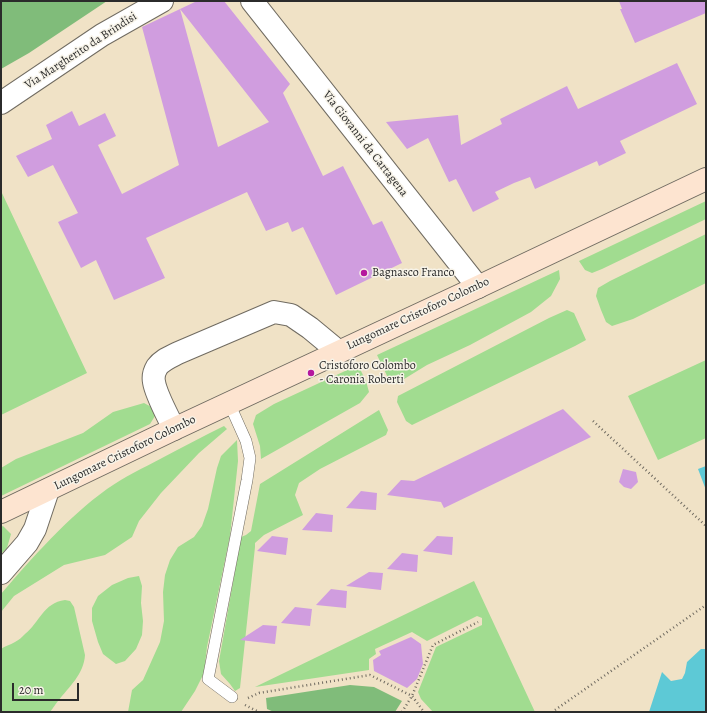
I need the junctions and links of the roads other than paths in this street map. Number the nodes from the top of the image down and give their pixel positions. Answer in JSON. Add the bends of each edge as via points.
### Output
{"nodes":[{"id":1,"x":162,"y":1,"type":"edge"},
{"id":2,"x":252,"y":1,"type":"edge"},
{"id":3,"x":1,"y":103,"type":"edge"},
{"id":4,"x":706,"y":179,"type":"edge"},
{"id":5,"x":478,"y":287,"type":"junction"},
{"id":6,"x":339,"y":352,"type":"junction"},
{"id":7,"x":229,"y":403,"type":"junction"},
{"id":8,"x":174,"y":429,"type":"junction"},
{"id":9,"x":48,"y":490,"type":"junction"},
{"id":10,"x":1,"y":512,"type":"edge"},
{"id":11,"x":1,"y":573,"type":"edge"},
{"id":12,"x":232,"y":697,"type":"road end"}],
"edges":[{"from":1,"to":3,"type":"street","name":"Via Margherito da Brindisi","via":[[102,35]]},
{"from":2,"to":5,"type":"street","name":"Via Giovanni da Cartagena"},
{"from":4,"to":5,"type":"main road","name":"Lungomare Cristoforo Colombo"},
{"from":5,"to":6,"type":"main road","name":"Lungomare Cristoforo Colombo"},
{"from":6,"to":7,"type":"main road","name":"Lungomare Cristoforo Colombo"},
{"from":6,"to":8,"type":"street","via":[[291,315],[274,312],[167,358],[154,371],[153,377],[157,393]]},
{"from":7,"to":8,"type":"main road","name":"Lungomare Cristoforo Colombo"},
{"from":7,"to":12,"type":"lane","via":[[246,441],[250,458],[208,680]]},
{"from":8,"to":9,"type":"main road","name":"Lungomare Cristoforo Colombo"},
{"from":9,"to":10,"type":"main road","name":"Lungomare Cristoforo Colombo"},
{"from":9,"to":11,"type":"street","via":[[35,529],[27,543]]}]}
